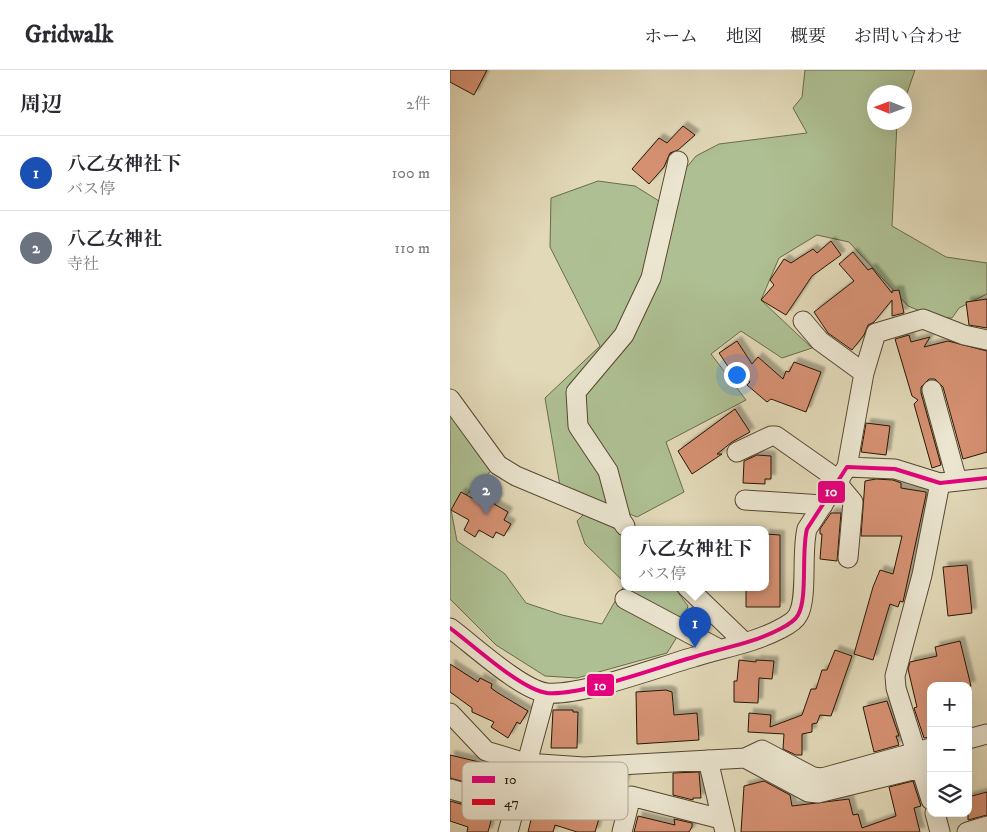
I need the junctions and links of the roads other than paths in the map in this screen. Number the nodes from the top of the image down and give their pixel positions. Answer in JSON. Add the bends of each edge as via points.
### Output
{"nodes":[{"id":1,"x":678,"y":162,"type":"dead end"},
{"id":2,"x":803,"y":321,"type":"dead end"},
{"id":3,"x":987,"y":340,"type":"edge"},
{"id":4,"x":864,"y":372,"type":"junction"},
{"id":5,"x":932,"y":390,"type":"dead end"},
{"id":6,"x":450,"y":399,"type":"edge"},
{"id":7,"x":737,"y":452,"type":"dead end"},
{"id":8,"x":842,"y":477,"type":"junction"},
{"id":9,"x":987,"y":478,"type":"edge"},
{"id":10,"x":948,"y":482,"type":"junction"},
{"id":11,"x":745,"y":500,"type":"dead end"},
{"id":12,"x":823,"y":505,"type":"junction"},
{"id":13,"x":624,"y":525,"type":"edge"},
{"id":14,"x":848,"y":558,"type":"dead end"},
{"id":15,"x":690,"y":591,"type":"edge"},
{"id":16,"x":625,"y":599,"type":"dead end"},
{"id":17,"x":450,"y":628,"type":"edge"},
{"id":18,"x":744,"y":642,"type":"junction"},
{"id":19,"x":719,"y":649,"type":"junction"},
{"id":20,"x":546,"y":693,"type":"junction"},
{"id":21,"x":450,"y":713,"type":"edge"},
{"id":22,"x":987,"y":734,"type":"edge"},
{"id":23,"x":972,"y":737,"type":"edge"},
{"id":24,"x":923,"y":756,"type":"edge"},
{"id":25,"x":708,"y":760,"type":"junction"},
{"id":26,"x":523,"y":762,"type":"edge"},
{"id":27,"x":526,"y":762,"type":"edge"},
{"id":28,"x":628,"y":765,"type":"edge"},
{"id":29,"x":927,"y":778,"type":"edge"},
{"id":30,"x":628,"y":808,"type":"edge"},
{"id":31,"x":936,"y":817,"type":"edge"},
{"id":32,"x":723,"y":826,"type":"edge"},
{"id":33,"x":987,"y":826,"type":"edge"},
{"id":34,"x":940,"y":832,"type":"edge"},
{"id":35,"x":967,"y":832,"type":"edge"}],
"edges":[{"from":1,"to":13,"type":"street","via":[[651,278],[624,334],[576,392],[578,426],[608,471]]},
{"from":2,"to":4,"type":"street","via":[[820,341]]},
{"from":3,"to":4,"type":"street","via":[[923,319],[876,333]]},
{"from":4,"to":8,"type":"street"},
{"from":5,"to":10,"type":"street"},
{"from":6,"to":13,"type":"street","via":[[498,465]]},
{"from":7,"to":8,"type":"street","via":[[776,436]]},
{"from":8,"to":10,"type":"street","via":[[895,469]]},
{"from":8,"to":12,"type":"street"},
{"from":8,"to":14,"type":"street","via":[[853,502]]},
{"from":9,"to":10,"type":"street"},
{"from":10,"to":24,"type":"street","via":[[895,676],[896,688]]},
{"from":11,"to":12,"type":"street"},
{"from":12,"to":18,"type":"street","via":[[807,529],[804,541],[799,615],[780,629]]},
{"from":15,"to":18,"type":"street"},
{"from":16,"to":19,"type":"street"},
{"from":17,"to":20,"type":"street","via":[[520,681]]},
{"from":18,"to":19,"type":"street"},
{"from":19,"to":20,"type":"street","via":[[583,689]]},
{"from":20,"to":27,"type":"street"},
{"from":21,"to":26,"type":"street","via":[[486,751]]},
{"from":22,"to":23,"type":"street"},
{"from":24,"to":25,"type":"street","via":[[828,792],[812,793],[745,758]]},
{"from":24,"to":29,"type":"street"},
{"from":25,"to":28,"type":"street"},
{"from":25,"to":32,"type":"street"},
{"from":30,"to":32,"type":"street","via":[[631,796]]},
{"from":31,"to":34,"type":"street"},
{"from":33,"to":35,"type":"street"}]}
